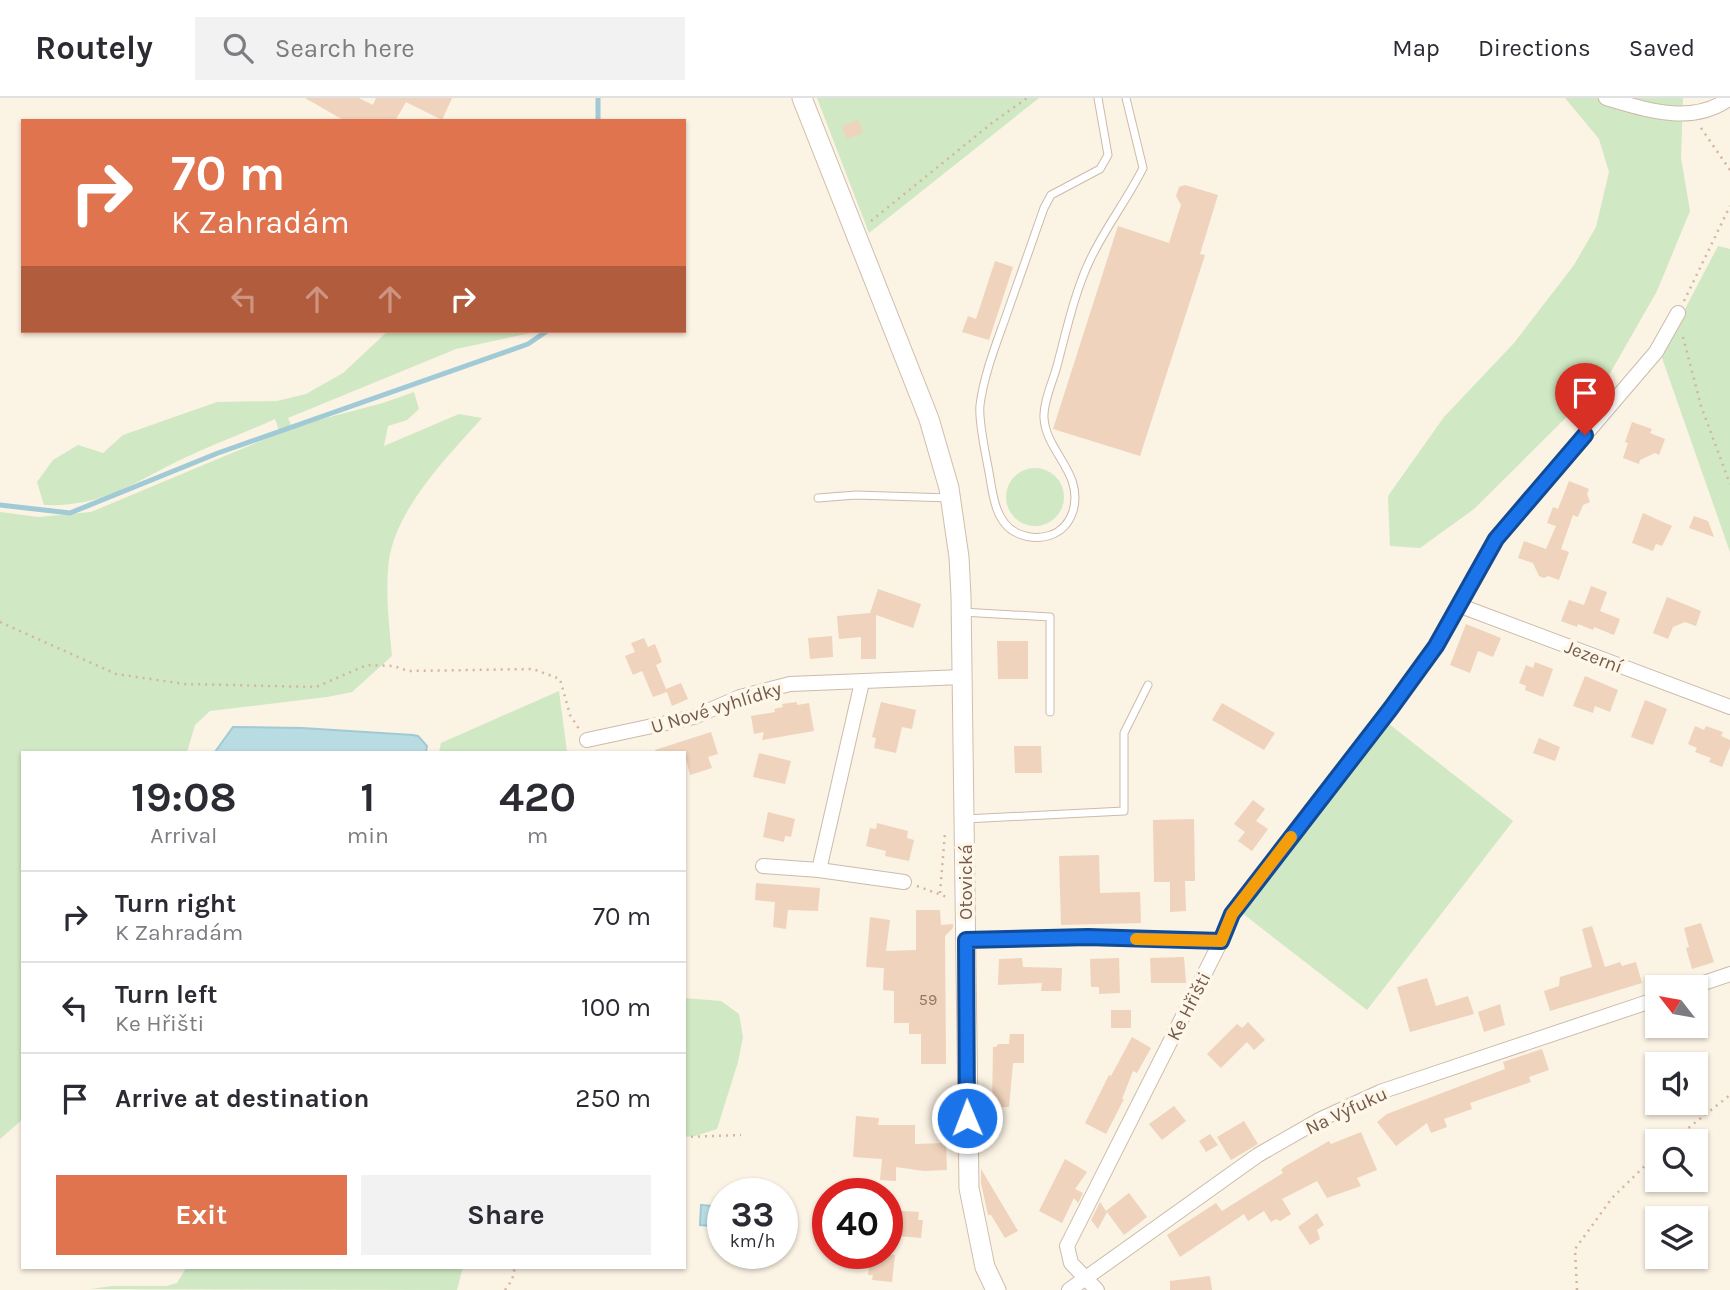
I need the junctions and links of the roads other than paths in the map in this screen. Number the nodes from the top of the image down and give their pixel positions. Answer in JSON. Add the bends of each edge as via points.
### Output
{"nodes":[{"id":1,"x":802,"y":98,"type":"edge"},
{"id":2,"x":1098,"y":98,"type":"edge"},
{"id":3,"x":1126,"y":98,"type":"edge"},
{"id":4,"x":1606,"y":98,"type":"edge"},
{"id":5,"x":1730,"y":98,"type":"edge"},
{"id":6,"x":1678,"y":313,"type":"road end"},
{"id":7,"x":818,"y":498,"type":"dead end"},
{"id":8,"x":951,"y":498,"type":"junction"},
{"id":9,"x":961,"y":604,"type":"junction"},
{"id":10,"x":1458,"y":605,"type":"junction"},
{"id":11,"x":962,"y":677,"type":"junction"},
{"id":12,"x":862,"y":682,"type":"junction"},
{"id":13,"x":1148,"y":685,"type":"dead end"},
{"id":14,"x":1730,"y":707,"type":"edge"},
{"id":15,"x":1050,"y":712,"type":"dead end"},
{"id":16,"x":587,"y":740,"type":"road end"},
{"id":17,"x":965,"y":819,"type":"junction"},
{"id":18,"x":763,"y":866,"type":"dead end"},
{"id":19,"x":819,"y":870,"type":"junction"},
{"id":20,"x":904,"y":881,"type":"road end"},
{"id":21,"x":966,"y":940,"type":"junction"},
{"id":22,"x":1221,"y":941,"type":"junction"},
{"id":23,"x":1730,"y":974,"type":"edge"},
{"id":24,"x":1708,"y":982,"type":"edge"},
{"id":25,"x":1645,"y":1003,"type":"edge"},
{"id":26,"x":1084,"y":1277,"type":"junction"},
{"id":27,"x":996,"y":1290,"type":"edge"},
{"id":28,"x":1069,"y":1290,"type":"edge"},
{"id":29,"x":1097,"y":1290,"type":"edge"}],
"edges":[{"from":1,"to":8,"type":"street","name":"Otovická","via":[[929,419]]},
{"from":2,"to":3,"type":"lane","via":[[1108,155],[1100,169],[1051,195],[1044,208],[986,374],[979,408],[994,500],[1012,531],[1032,537],[1049,537],[1063,530],[1076,499],[1044,417],[1088,263],[1143,168]]},
{"from":4,"to":5,"type":"street","via":[[1657,113],[1691,114]]},
{"from":6,"to":10,"type":"street","name":"Ke Hřišti","via":[[1656,352],[1496,539]]},
{"from":7,"to":8,"type":"lane"},
{"from":8,"to":9,"type":"street","name":"Otovická"},
{"from":9,"to":11,"type":"street","name":"Otovická"},
{"from":9,"to":15,"type":"lane","via":[[1050,617]]},
{"from":10,"to":14,"type":"street","name":"Jezerní"},
{"from":10,"to":22,"type":"street","name":"Ke Hřišti","via":[[1436,646],[1391,708],[1232,914]]},
{"from":11,"to":12,"type":"street","name":"U Nové vyhlídky"},
{"from":11,"to":17,"type":"street","name":"Otovická"},
{"from":12,"to":16,"type":"street","name":"U Nové vyhlídky","via":[[790,684],[740,697],[694,717]]},
{"from":12,"to":19,"type":"street"},
{"from":13,"to":17,"type":"lane","via":[[1124,733],[1124,811]]},
{"from":17,"to":21,"type":"street","name":"Otovická"},
{"from":18,"to":19,"type":"street"},
{"from":19,"to":20,"type":"street"},
{"from":21,"to":22,"type":"street"},
{"from":21,"to":27,"type":"street","name":"Otovická","via":[[969,1188],[985,1267]]},
{"from":22,"to":26,"type":"street","name":"Ke Hřišti","via":[[1067,1246],[1071,1263]]},
{"from":23,"to":24,"type":"street"},
{"from":25,"to":26,"type":"street","name":"Na Výfuku","via":[[1380,1092],[1321,1119],[1258,1155]]},
{"from":26,"to":28,"type":"street","name":"Na Výfuku"},
{"from":26,"to":29,"type":"street"}]}
